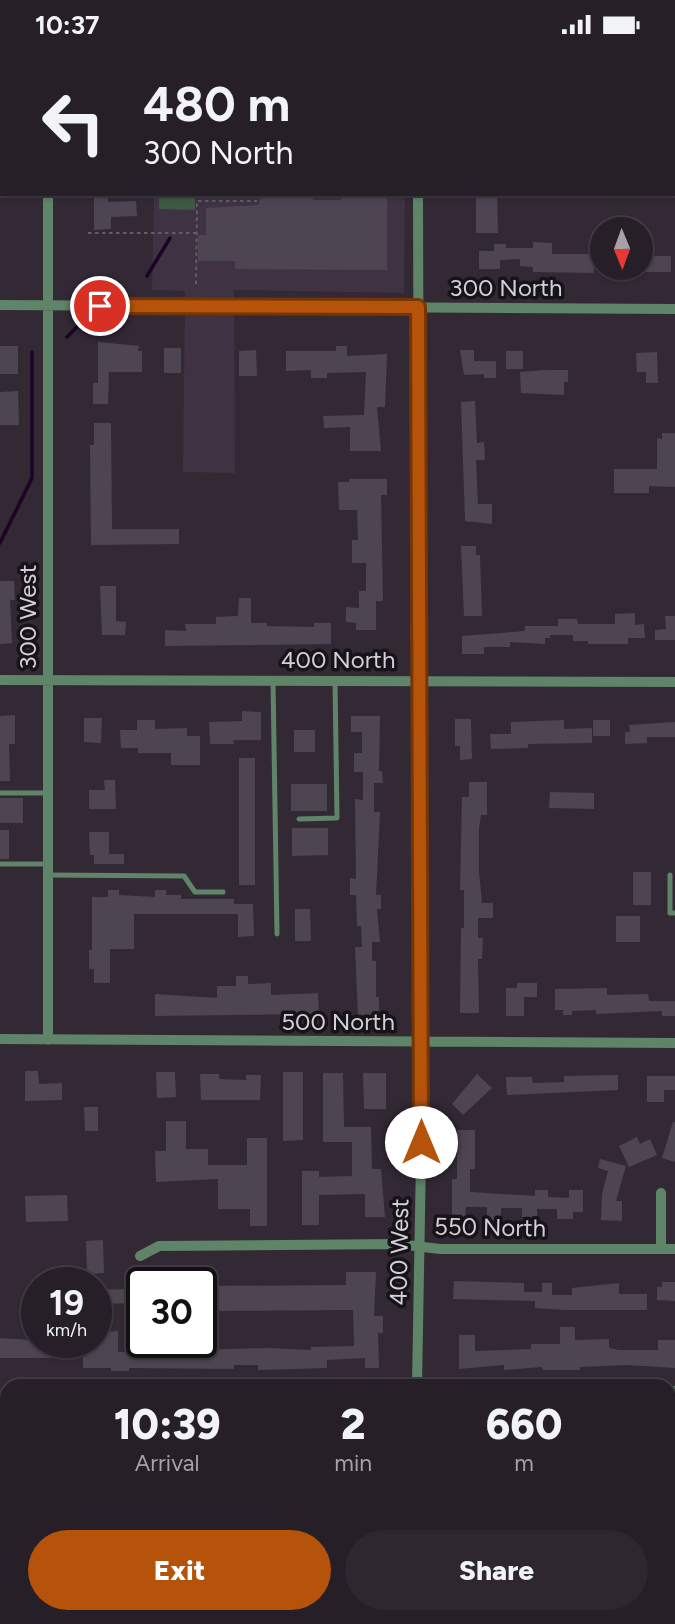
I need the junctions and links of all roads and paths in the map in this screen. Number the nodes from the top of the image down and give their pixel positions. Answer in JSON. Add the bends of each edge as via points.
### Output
{"nodes":[{"id":1,"x":48,"y":196,"type":"edge"},
{"id":2,"x":418,"y":196,"type":"edge"},
{"id":3,"x":257,"y":201,"type":"dead end"},
{"id":4,"x":88,"y":233,"type":"dead end"},
{"id":5,"x":197,"y":233,"type":"junction"},
{"id":6,"x":196,"y":284,"type":"dead end"},
{"id":7,"x":0,"y":305,"type":"edge"},
{"id":8,"x":48,"y":306,"type":"junction"},
{"id":9,"x":418,"y":307,"type":"junction"},
{"id":10,"x":675,"y":309,"type":"edge"},
{"id":11,"x":0,"y":680,"type":"edge"},
{"id":12,"x":274,"y":680,"type":"junction"},
{"id":13,"x":335,"y":680,"type":"junction"},
{"id":14,"x":48,"y":681,"type":"junction"},
{"id":15,"x":421,"y":681,"type":"junction"},
{"id":16,"x":675,"y":682,"type":"edge"},
{"id":17,"x":0,"y":793,"type":"edge"},
{"id":18,"x":48,"y":793,"type":"junction"},
{"id":19,"x":299,"y":819,"type":"dead end"},
{"id":20,"x":0,"y":864,"type":"edge"},
{"id":21,"x":48,"y":870,"type":"junction"},
{"id":22,"x":670,"y":875,"type":"dead end"},
{"id":23,"x":223,"y":892,"type":"dead end"},
{"id":24,"x":675,"y":913,"type":"edge"},
{"id":25,"x":277,"y":934,"type":"dead end"},
{"id":26,"x":0,"y":1039,"type":"edge"},
{"id":27,"x":48,"y":1039,"type":"junction"},
{"id":28,"x":421,"y":1042,"type":"junction"},
{"id":29,"x":675,"y":1042,"type":"edge"},
{"id":30,"x":661,"y":1193,"type":"dead end"},
{"id":31,"x":420,"y":1246,"type":"junction"},
{"id":32,"x":661,"y":1248,"type":"junction"},
{"id":33,"x":675,"y":1248,"type":"edge"},
{"id":34,"x":140,"y":1256,"type":"dead end"},
{"id":35,"x":417,"y":1379,"type":"edge"}],
"edges":[{"from":1,"to":8,"type":"street","name":"300 West"},
{"from":2,"to":9,"type":"street","name":"400 West"},
{"from":3,"to":5,"type":"path","via":[[197,201]]},
{"from":4,"to":5,"type":"path"},
{"from":5,"to":6,"type":"path"},
{"from":7,"to":8,"type":"street","name":"300 North"},
{"from":8,"to":9,"type":"street","name":"300 North"},
{"from":8,"to":14,"type":"street","name":"300 West"},
{"from":9,"to":10,"type":"street","name":"300 North"},
{"from":9,"to":15,"type":"street","name":"400 West"},
{"from":11,"to":14,"type":"street","name":"400 North"},
{"from":12,"to":13,"type":"street","name":"400 North"},
{"from":12,"to":14,"type":"street","name":"400 North"},
{"from":12,"to":25,"type":"lane"},
{"from":13,"to":15,"type":"street","name":"400 North"},
{"from":13,"to":19,"type":"lane","via":[[337,818]]},
{"from":14,"to":18,"type":"street","name":"300 West"},
{"from":15,"to":16,"type":"street","name":"400 North"},
{"from":15,"to":28,"type":"street","name":"400 West"},
{"from":17,"to":18,"type":"lane"},
{"from":18,"to":21,"type":"street","name":"300 West"},
{"from":20,"to":21,"type":"lane"},
{"from":21,"to":23,"type":"lane","via":[[184,876],[195,892]]},
{"from":21,"to":27,"type":"street","name":"300 West"},
{"from":22,"to":24,"type":"lane","via":[[670,913]]},
{"from":26,"to":27,"type":"street","name":"500 North"},
{"from":27,"to":28,"type":"street","name":"500 North"},
{"from":28,"to":29,"type":"street","name":"500 North"},
{"from":28,"to":31,"type":"street","name":"400 West"},
{"from":30,"to":32,"type":"street"},
{"from":31,"to":32,"type":"street","name":"550 North"},
{"from":31,"to":34,"type":"street","name":"550 North","via":[[159,1246]]},
{"from":31,"to":35,"type":"street","name":"400 West"},
{"from":32,"to":33,"type":"street","name":"550 North"}]}
